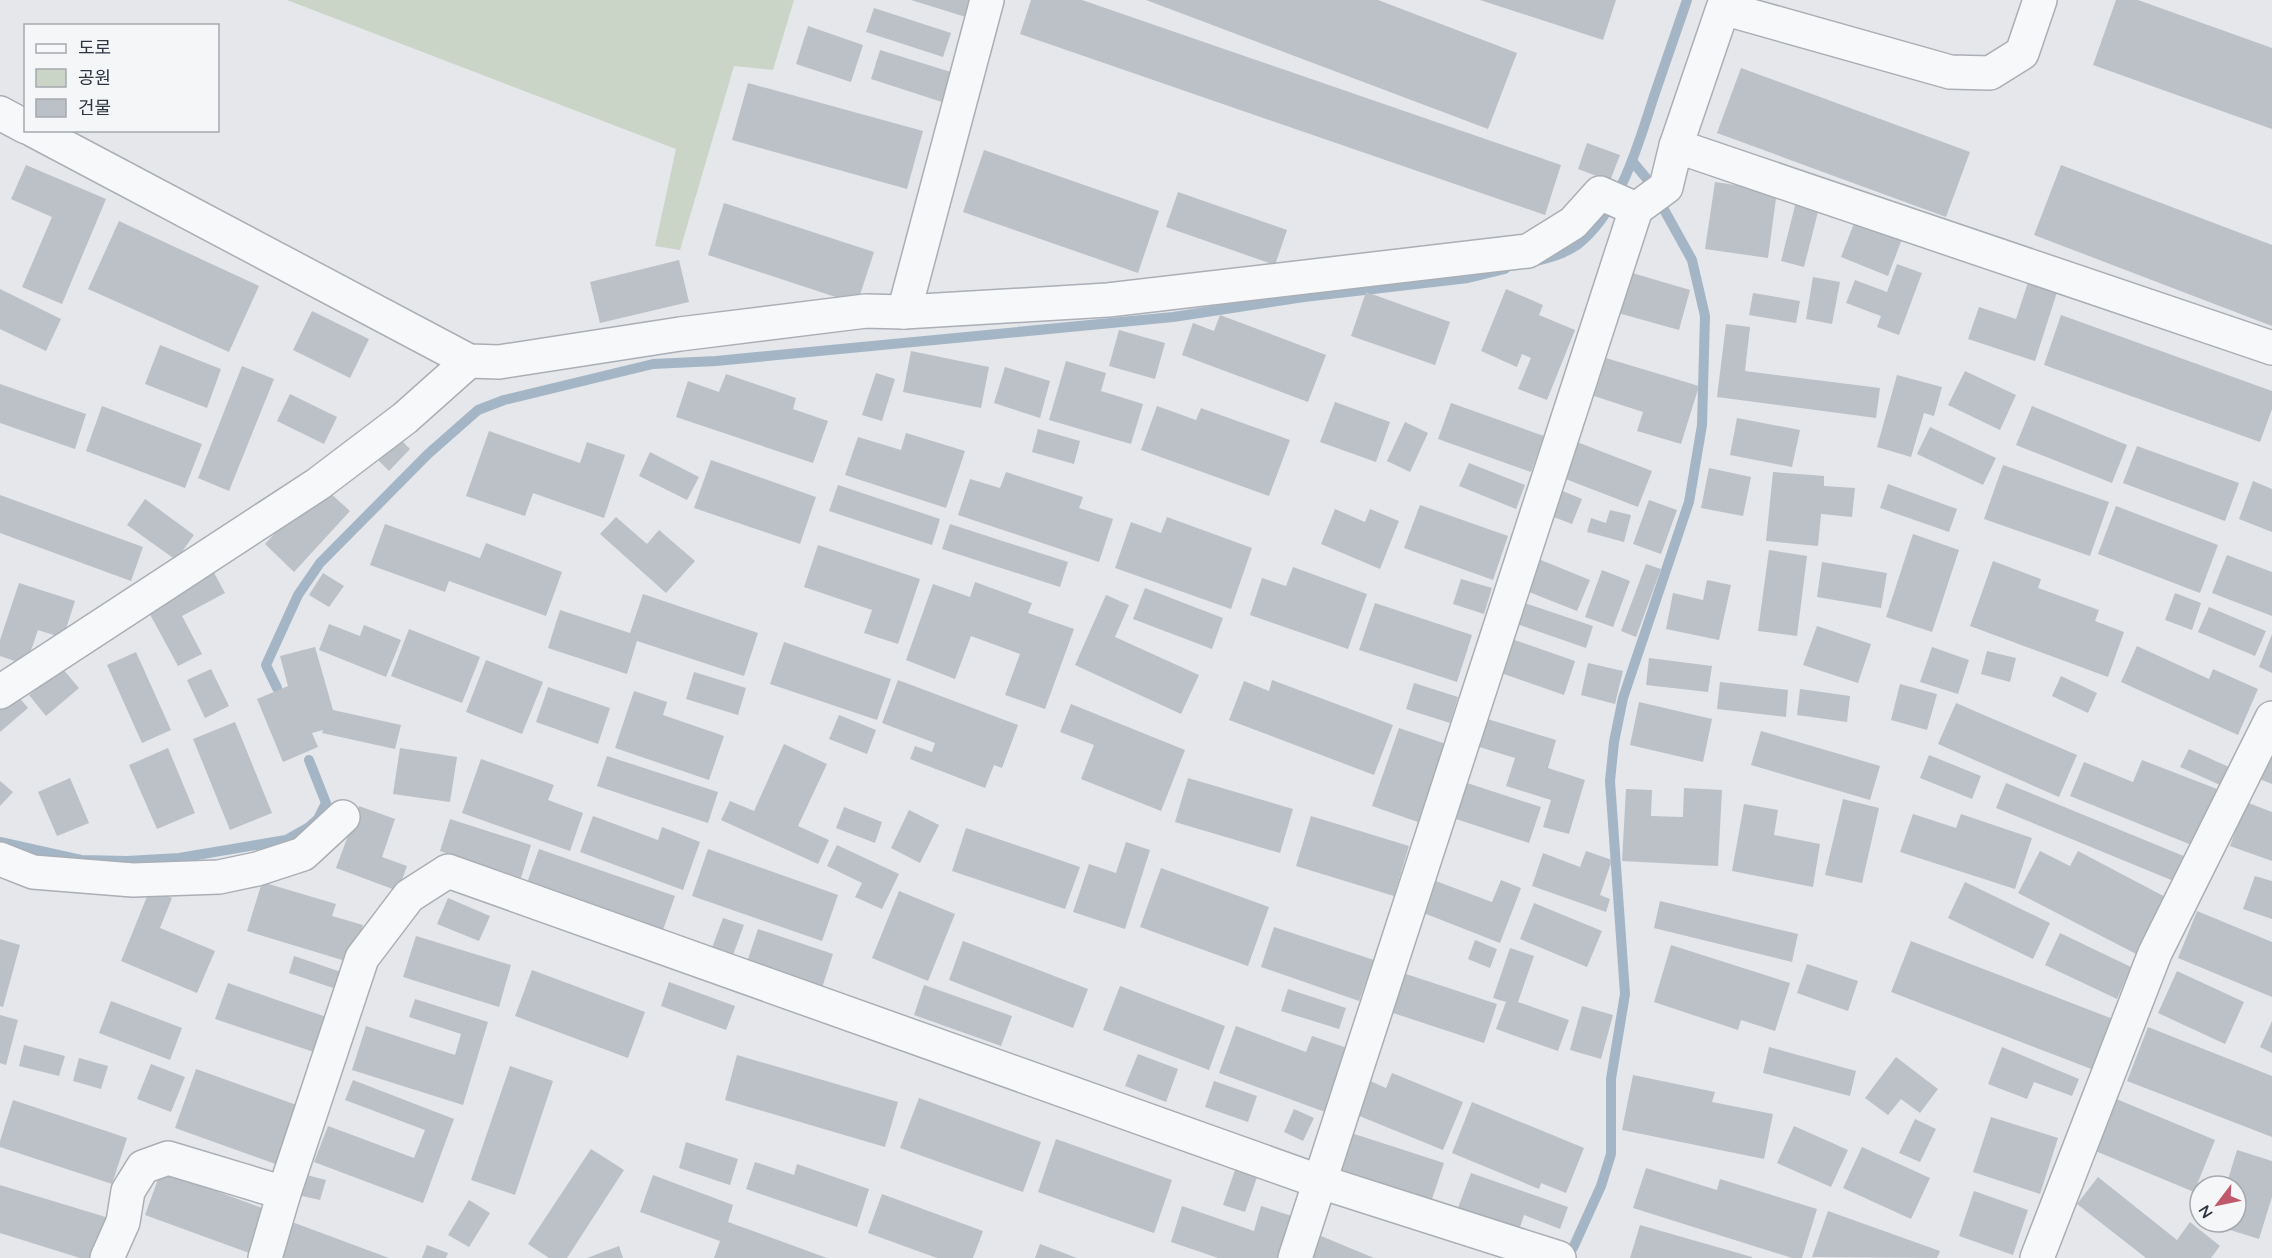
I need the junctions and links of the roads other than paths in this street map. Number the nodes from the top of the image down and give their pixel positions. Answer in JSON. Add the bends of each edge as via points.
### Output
{"nodes":[{"id":1,"x":987,"y":0,"type":"edge"},
{"id":2,"x":2040,"y":0,"type":"edge"},
{"id":3,"x":0,"y":113,"type":"edge"},
{"id":4,"x":24,"y":126,"type":"edge"},
{"id":5,"x":37,"y":132,"type":"edge"},
{"id":6,"x":1676,"y":146,"type":"junction"},
{"id":7,"x":1634,"y":199,"type":"junction"},
{"id":8,"x":904,"y":312,"type":"junction"},
{"id":9,"x":2272,"y":348,"type":"edge"},
{"id":10,"x":470,"y":361,"type":"junction"},
{"id":11,"x":0,"y":692,"type":"edge"},
{"id":12,"x":2272,"y":718,"type":"edge"},
{"id":13,"x":343,"y":817,"type":"dead end"},
{"id":14,"x":0,"y":859,"type":"edge"},
{"id":15,"x":1318,"y":1181,"type":"junction"},
{"id":16,"x":284,"y":1193,"type":"junction"},
{"id":17,"x":107,"y":1258,"type":"edge"},
{"id":18,"x":265,"y":1258,"type":"edge"},
{"id":19,"x":1295,"y":1258,"type":"edge"},
{"id":20,"x":1559,"y":1258,"type":"edge"},
{"id":21,"x":2037,"y":1258,"type":"edge"}],
"edges":[{"from":1,"to":8,"type":"street"},
{"from":2,"to":6,"type":"street","via":[[2022,53],[1990,73],[1950,72],[1722,8]]},
{"from":3,"to":4,"type":"street"},
{"from":5,"to":10,"type":"street"},
{"from":6,"to":7,"type":"street"},
{"from":6,"to":9,"type":"street"},
{"from":7,"to":8,"type":"street","via":[[1573,223],[1528,251],[1108,300]]},
{"from":7,"to":15,"type":"street"},
{"from":8,"to":10,"type":"street","via":[[866,310],[499,362]]},
{"from":10,"to":11,"type":"street","via":[[405,418],[318,484]]},
{"from":12,"to":21,"type":"street","via":[[2155,952]]},
{"from":13,"to":14,"type":"street","via":[[303,854],[219,877],[133,880],[33,872]]},
{"from":15,"to":16,"type":"street","via":[[448,871],[409,896],[362,958]]},
{"from":15,"to":19,"type":"street"},
{"from":15,"to":20,"type":"street"},
{"from":16,"to":17,"type":"street","via":[[168,1158],[143,1167],[128,1191],[123,1222]]},
{"from":16,"to":18,"type":"street"}]}
